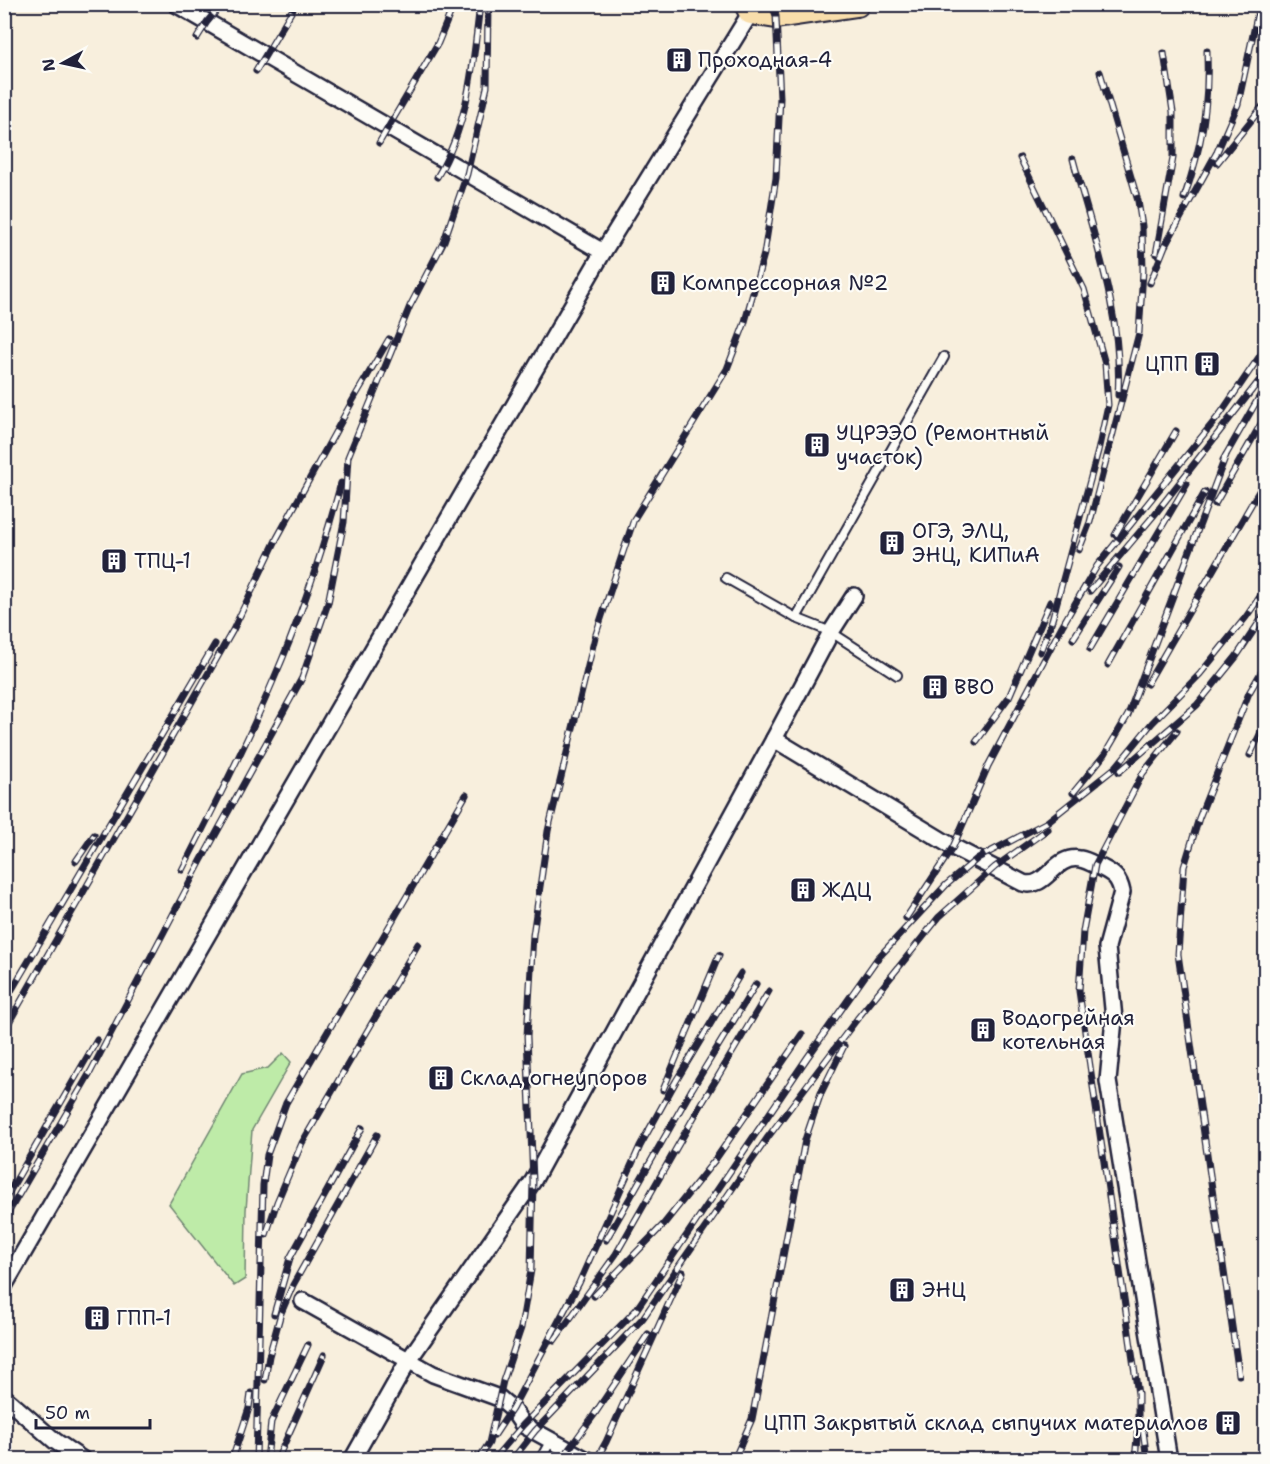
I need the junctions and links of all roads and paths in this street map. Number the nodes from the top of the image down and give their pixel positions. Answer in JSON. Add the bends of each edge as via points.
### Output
{"nodes":[{"id":1,"x":176,"y":4,"type":"edge"},
{"id":2,"x":857,"y":4,"type":"edge"},
{"id":3,"x":749,"y":8,"type":"edge"},
{"id":4,"x":603,"y":252,"type":"junction"},
{"id":5,"x":944,"y":357,"type":"dead end"},
{"id":6,"x":726,"y":578,"type":"dead end"},
{"id":7,"x":854,"y":596,"type":"dead end"},
{"id":8,"x":796,"y":618,"type":"junction"},
{"id":9,"x":831,"y":632,"type":"junction"},
{"id":10,"x":897,"y":675,"type":"dead end"},
{"id":11,"x":774,"y":739,"type":"junction"},
{"id":12,"x":4,"y":1286,"type":"edge"},
{"id":13,"x":303,"y":1301,"type":"dead end"},
{"id":14,"x":408,"y":1361,"type":"junction"},
{"id":15,"x":4,"y":1397,"type":"edge"},
{"id":16,"x":551,"y":1440,"type":"junction"},
{"id":17,"x":83,"y":1460,"type":"edge"},
{"id":18,"x":352,"y":1460,"type":"edge"},
{"id":19,"x":540,"y":1460,"type":"edge"},
{"id":20,"x":586,"y":1460,"type":"edge"},
{"id":21,"x":1169,"y":1460,"type":"edge"}],
"edges":[{"from":1,"to":4,"type":"street"},
{"from":2,"to":3,"type":"main road","via":[[776,16]]},
{"from":3,"to":4,"type":"street"},
{"from":4,"to":12,"type":"street"},
{"from":5,"to":8,"type":"lane"},
{"from":6,"to":8,"type":"lane"},
{"from":7,"to":9,"type":"street"},
{"from":8,"to":9,"type":"lane"},
{"from":9,"to":10,"type":"lane"},
{"from":9,"to":11,"type":"street"},
{"from":11,"to":14,"type":"street","via":[[534,1181]]},
{"from":11,"to":21,"type":"street","via":[[953,848],[1023,883],[1039,883],[1056,865],[1074,858],[1117,876],[1122,892],[1107,947],[1114,1018],[1108,1081]]},
{"from":13,"to":14,"type":"street"},
{"from":14,"to":16,"type":"street","via":[[499,1398],[523,1425]]},
{"from":14,"to":18,"type":"street"},
{"from":15,"to":17,"type":"street"},
{"from":16,"to":19,"type":"lane"},
{"from":16,"to":20,"type":"street"}]}
